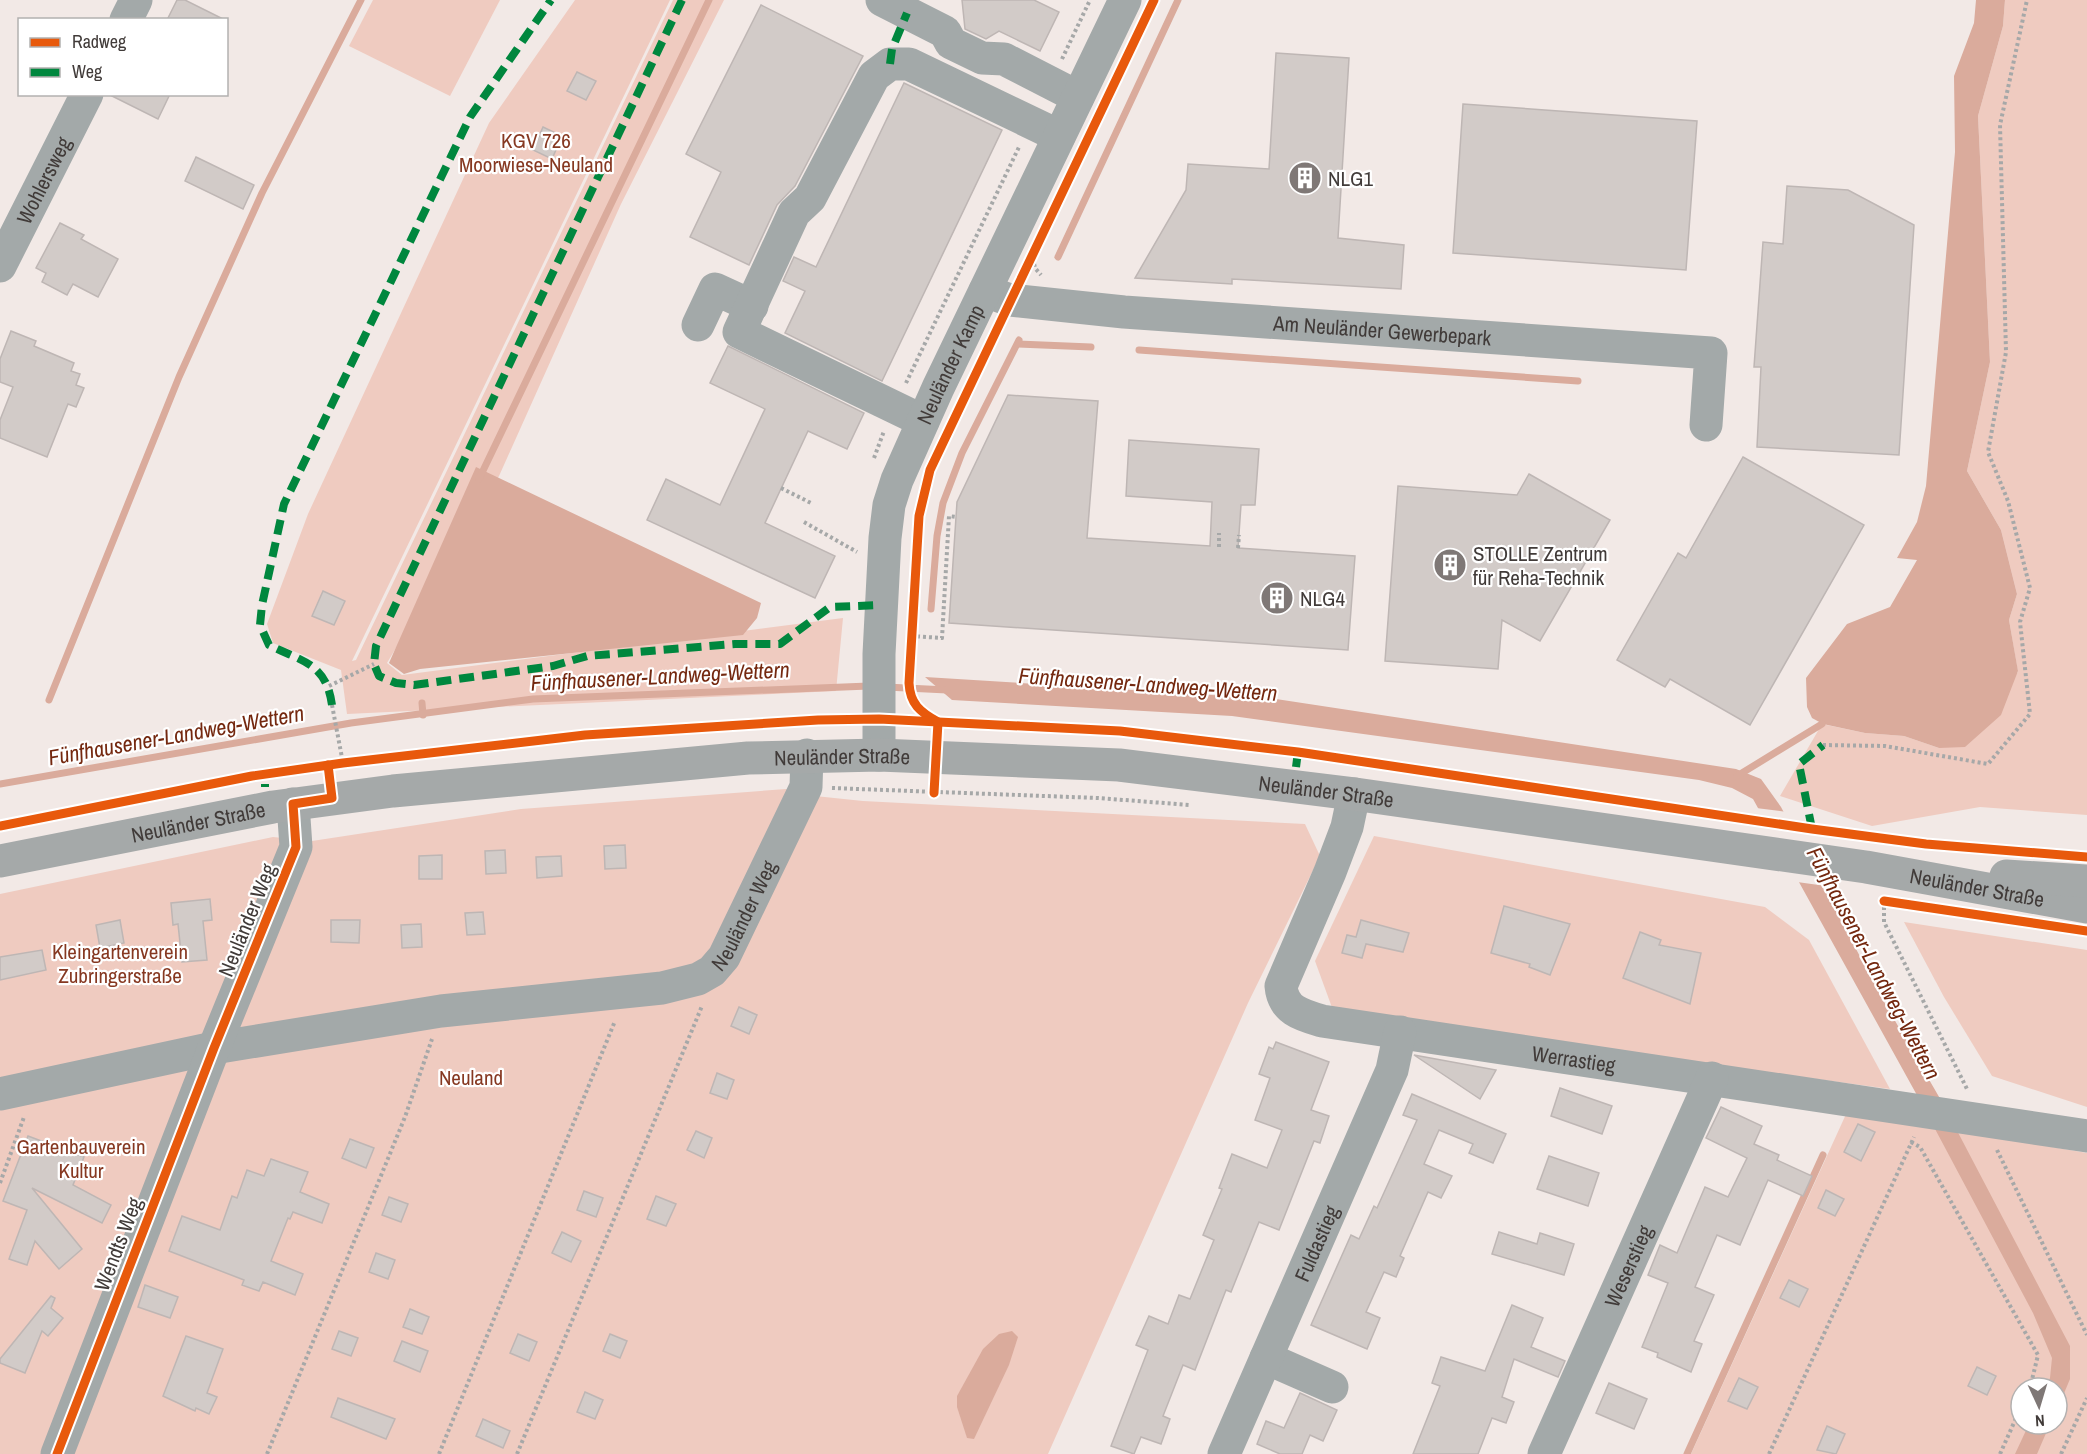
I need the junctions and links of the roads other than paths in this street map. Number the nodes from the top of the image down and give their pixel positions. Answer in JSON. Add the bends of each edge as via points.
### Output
{"nodes":[{"id":1,"x":136,"y":0,"type":"edge"},
{"id":2,"x":882,"y":0,"type":"edge"},
{"id":3,"x":1125,"y":0,"type":"edge"},
{"id":4,"x":127,"y":18,"type":"edge"},
{"id":5,"x":86,"y":96,"type":"edge"},
{"id":6,"x":1078,"y":97,"type":"junction"},
{"id":7,"x":1059,"y":136,"type":"junction"},
{"id":8,"x":0,"y":266,"type":"edge"},
{"id":9,"x":985,"y":291,"type":"junction"},
{"id":10,"x":752,"y":306,"type":"junction"},
{"id":11,"x":698,"y":325,"type":"dead end"},
{"id":12,"x":923,"y":421,"type":"junction"},
{"id":13,"x":1706,"y":425,"type":"dead end"},
{"id":14,"x":879,"y":755,"type":"junction"},
{"id":15,"x":807,"y":771,"type":"junction"},
{"id":16,"x":1354,"y":795,"type":"junction"},
{"id":17,"x":293,"y":804,"type":"junction"},
{"id":18,"x":0,"y":861,"type":"edge"},
{"id":19,"x":1866,"y":867,"type":"junction"},
{"id":20,"x":2087,"y":881,"type":"edge"},
{"id":21,"x":2087,"y":907,"type":"edge"},
{"id":22,"x":1400,"y":1032,"type":"junction"},
{"id":23,"x":214,"y":1048,"type":"junction"},
{"id":24,"x":1712,"y":1078,"type":"junction"},
{"id":25,"x":12,"y":1092,"type":"edge"},
{"id":26,"x":2087,"y":1136,"type":"edge"},
{"id":27,"x":1266,"y":1358,"type":"junction"},
{"id":28,"x":1332,"y":1387,"type":"dead end"},
{"id":29,"x":57,"y":1454,"type":"edge"},
{"id":30,"x":1224,"y":1454,"type":"edge"},
{"id":31,"x":1544,"y":1454,"type":"edge"}],
"edges":[{"from":1,"to":4,"type":"street"},
{"from":2,"to":6,"type":"street","via":[[945,32],[951,43],[982,58],[1004,59]]},
{"from":3,"to":6,"type":"street","name":"Neuländer Kamp"},
{"from":5,"to":8,"type":"street","name":"Wohlersweg"},
{"from":6,"to":7,"type":"street","name":"Neuländer Kamp"},
{"from":7,"to":9,"type":"street","name":"Neuländer Kamp"},
{"from":7,"to":10,"type":"street","via":[[909,64],[886,65],[874,76],[810,198],[794,213]]},
{"from":9,"to":12,"type":"street","name":"Neuländer Kamp"},
{"from":9,"to":13,"type":"street","name":"Am Neuländer Gewerbepark","via":[[1010,300],[1124,312],[1711,353]]},
{"from":10,"to":11,"type":"street","via":[[715,289]]},
{"from":10,"to":12,"type":"street","via":[[739,332]]},
{"from":12,"to":14,"type":"street","name":"Neuländer Kamp","via":[[890,505],[885,538]]},
{"from":14,"to":15,"type":"main road","name":"Neuländer Straße"},
{"from":14,"to":16,"type":"main road","name":"Neuländer Straße","via":[[1119,765]]},
{"from":15,"to":17,"type":"main road","name":"Neuländer Straße","via":[[640,767]]},
{"from":15,"to":23,"type":"street","name":"Neuländer Weg","via":[[724,957],[698,979],[681,985],[441,1011]]},
{"from":16,"to":19,"type":"main road","name":"Neuländer Straße"},
{"from":16,"to":22,"type":"street","name":"Werrastieg","via":[[1330,872],[1283,978],[1282,996],[1295,1012],[1310,1018]]},
{"from":17,"to":18,"type":"main road","name":"Neuländer Straße"},
{"from":17,"to":23,"type":"street","name":"Neuländer Weg","via":[[296,847]]},
{"from":19,"to":20,"type":"main road","name":"Neuländer Straße"},
{"from":19,"to":21,"type":"main road","name":"Neuländer Straße"},
{"from":22,"to":24,"type":"street","name":"Werrastieg"},
{"from":22,"to":27,"type":"street","name":"Fuldastieg","via":[[1392,1070]]},
{"from":23,"to":25,"type":"street","name":"Neuländer Weg"},
{"from":23,"to":29,"type":"street","name":"Wendts Weg"},
{"from":24,"to":26,"type":"street","name":"Werrastieg"},
{"from":24,"to":31,"type":"street","name":"Weserstieg"},
{"from":27,"to":28,"type":"street"},
{"from":27,"to":30,"type":"street","name":"Fuldastieg"}]}
